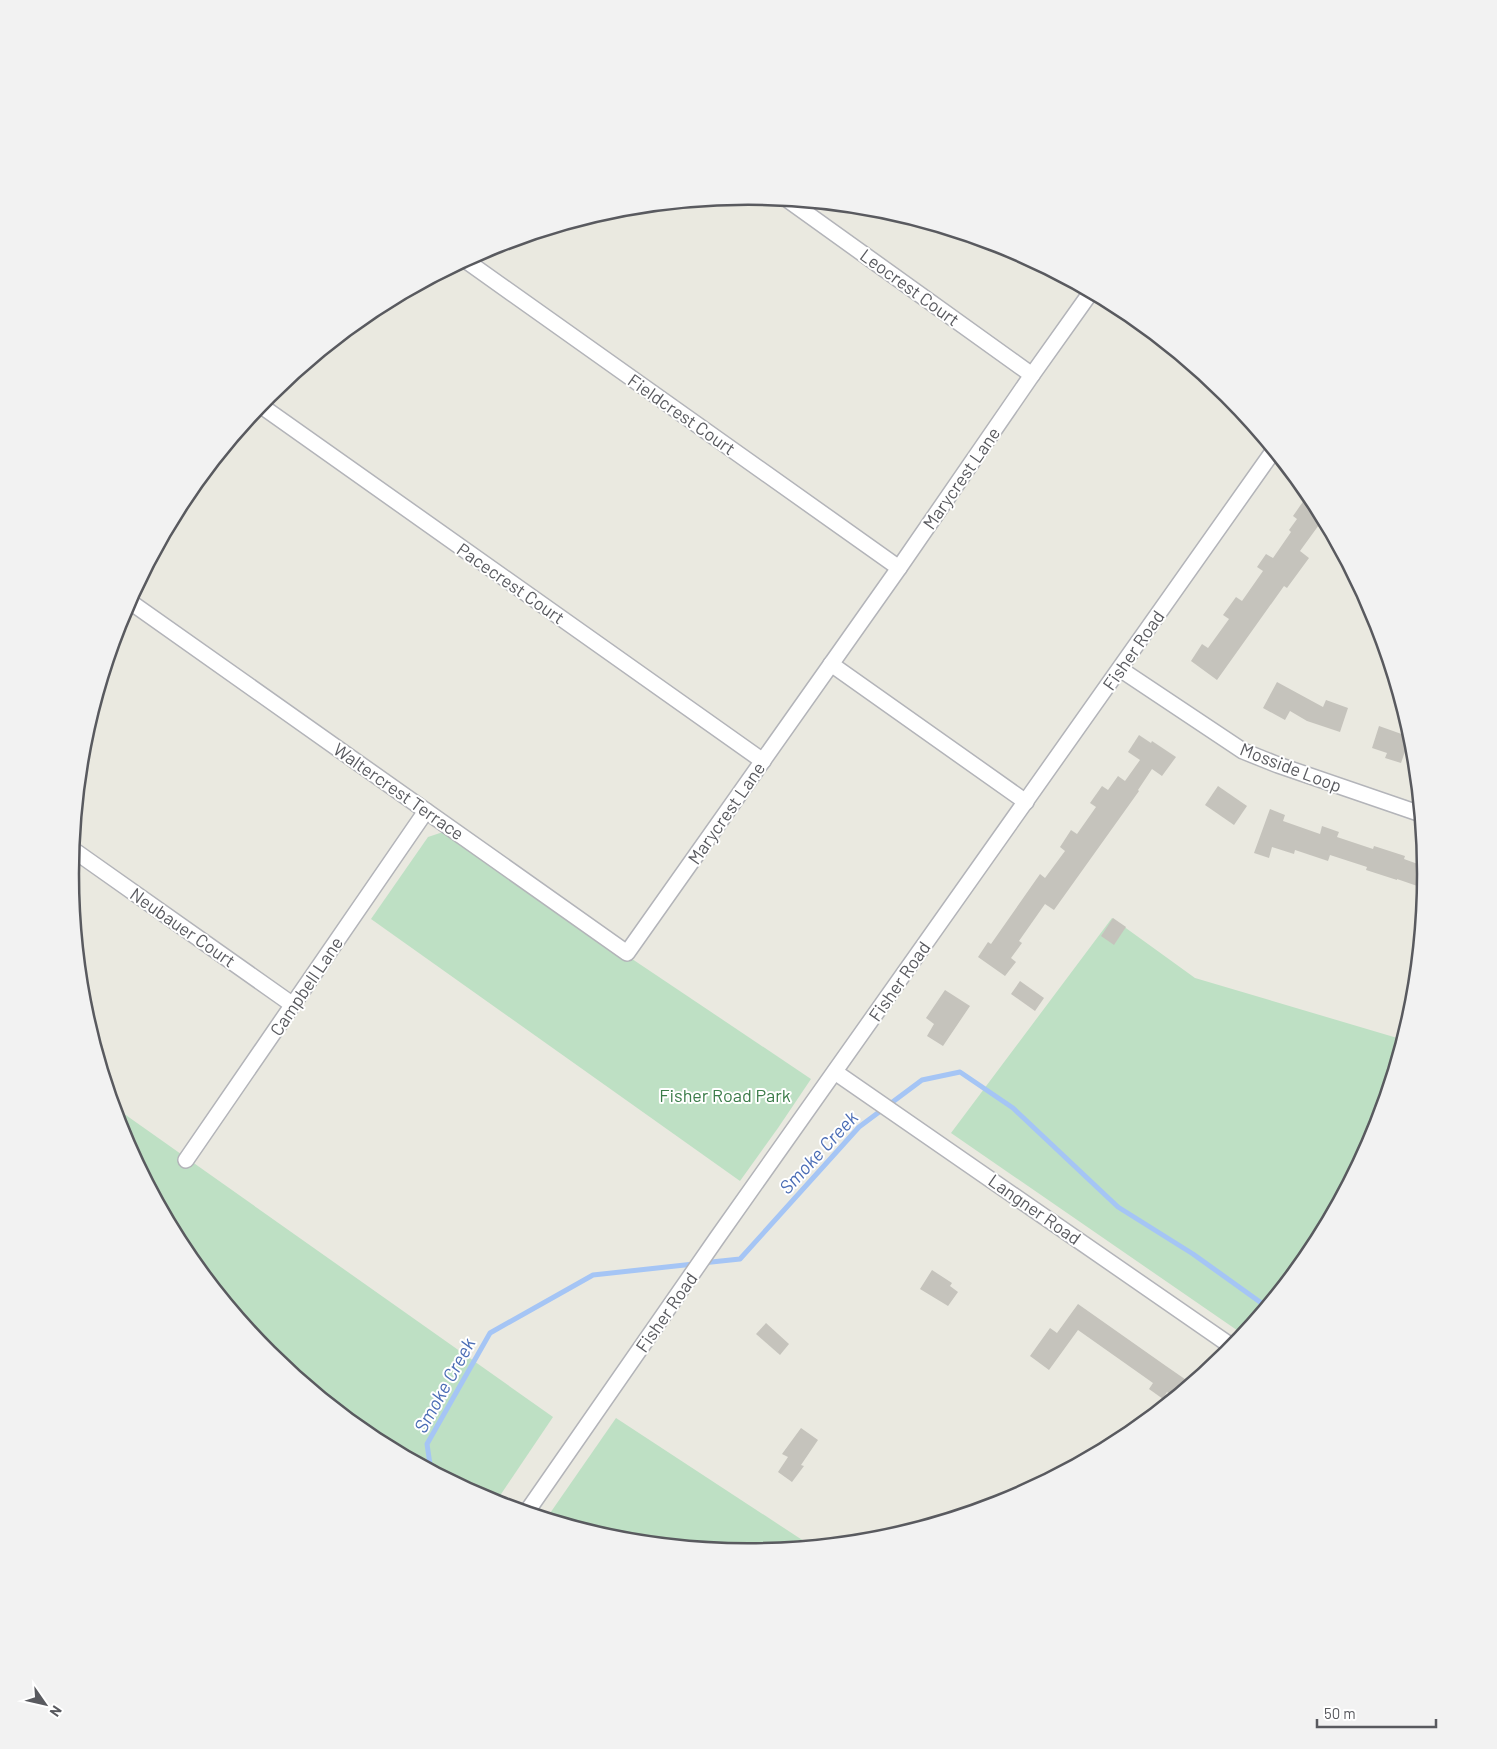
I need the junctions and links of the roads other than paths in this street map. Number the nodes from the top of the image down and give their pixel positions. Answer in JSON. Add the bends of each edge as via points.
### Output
{"nodes":[{"id":1,"x":797,"y":206,"type":"edge"},
{"id":2,"x":472,"y":265,"type":"edge"},
{"id":3,"x":1088,"y":297,"type":"edge"},
{"id":4,"x":1032,"y":374,"type":"junction"},
{"id":5,"x":267,"y":410,"type":"edge"},
{"id":6,"x":1270,"y":455,"type":"edge"},
{"id":7,"x":900,"y":568,"type":"junction"},
{"id":8,"x":136,"y":606,"type":"edge"},
{"id":9,"x":831,"y":664,"type":"junction"},
{"id":10,"x":1120,"y":669,"type":"junction"},
{"id":11,"x":763,"y":760,"type":"junction"},
{"id":12,"x":1026,"y":802,"type":"junction"},
{"id":13,"x":426,"y":811,"type":"junction"},
{"id":14,"x":1415,"y":812,"type":"edge"},
{"id":15,"x":79,"y":854,"type":"edge"},
{"id":16,"x":656,"y":912,"type":"joint"},
{"id":17,"x":293,"y":1005,"type":"junction"},
{"id":18,"x":835,"y":1072,"type":"junction"},
{"id":19,"x":186,"y":1160,"type":"dead end"},
{"id":20,"x":1227,"y":1343,"type":"edge"},
{"id":21,"x":530,"y":1508,"type":"edge"}],
"edges":[{"from":1,"to":4,"type":"street","name":"Leocrest Court"},
{"from":2,"to":7,"type":"street","name":"Fieldcrest Court"},
{"from":3,"to":4,"type":"street","name":"Marycrest Lane"},
{"from":4,"to":7,"type":"street","name":"Marycrest Lane"},
{"from":5,"to":11,"type":"street","name":"Pacecrest Court"},
{"from":6,"to":10,"type":"street","name":"Fisher Road"},
{"from":7,"to":9,"type":"street","name":"Marycrest Lane"},
{"from":8,"to":13,"type":"street","name":"Waltercrest Terrace"},
{"from":9,"to":11,"type":"street","name":"Marycrest Lane"},
{"from":9,"to":12,"type":"street"},
{"from":10,"to":12,"type":"street","name":"Fisher Road"},
{"from":10,"to":14,"type":"street","name":"Mosside Loop","via":[[1242,751]]},
{"from":11,"to":16,"type":"street","name":"Marycrest Lane"},
{"from":12,"to":18,"type":"street","name":"Fisher Road"},
{"from":13,"to":16,"type":"street","name":"Waltercrest Terrace","via":[[627,953]]},
{"from":13,"to":17,"type":"street","name":"Campbell Lane"},
{"from":15,"to":17,"type":"street","name":"Neubauer Court"},
{"from":17,"to":19,"type":"street","name":"Campbell Lane"},
{"from":18,"to":20,"type":"street","name":"Langner Road"},
{"from":18,"to":21,"type":"street","name":"Fisher Road"}]}
